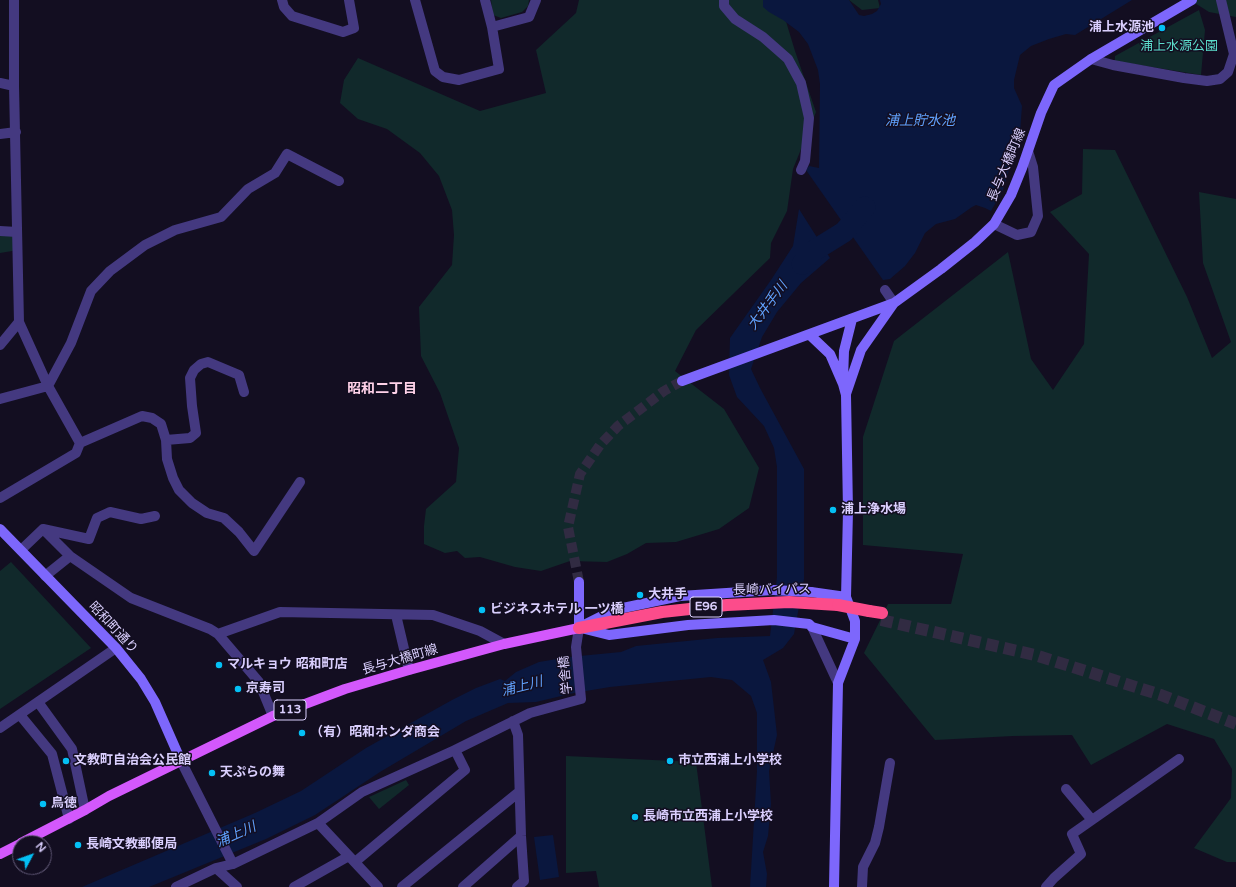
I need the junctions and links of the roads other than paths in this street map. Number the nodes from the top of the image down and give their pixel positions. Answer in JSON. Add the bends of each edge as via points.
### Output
{"nodes":[{"id":1,"x":14,"y":0,"type":"edge"},
{"id":2,"x":282,"y":0,"type":"edge"},
{"id":3,"x":349,"y":0,"type":"edge"},
{"id":4,"x":416,"y":0,"type":"edge"},
{"id":5,"x":485,"y":0,"type":"edge"},
{"id":6,"x":536,"y":0,"type":"edge"},
{"id":7,"x":724,"y":0,"type":"edge"},
{"id":8,"x":1192,"y":0,"type":"edge"},
{"id":9,"x":1221,"y":0,"type":"edge"},
{"id":10,"x":492,"y":27,"type":"junction"},
{"id":11,"x":1091,"y":59,"type":"junction"},
{"id":12,"x":0,"y":83,"type":"edge"},
{"id":13,"x":14,"y":86,"type":"junction"},
{"id":14,"x":16,"y":132,"type":"junction"},
{"id":15,"x":0,"y":134,"type":"edge"},
{"id":16,"x":1028,"y":151,"type":"junction"},
{"id":17,"x":801,"y":170,"type":"dead end"},
{"id":18,"x":339,"y":181,"type":"dead end"},
{"id":19,"x":994,"y":224,"type":"junction"},
{"id":20,"x":0,"y":231,"type":"edge"},
{"id":21,"x":17,"y":232,"type":"junction"},
{"id":22,"x":885,"y":290,"type":"dead end"},
{"id":23,"x":894,"y":303,"type":"junction"},
{"id":24,"x":852,"y":319,"type":"junction"},
{"id":25,"x":19,"y":322,"type":"junction"},
{"id":26,"x":810,"y":335,"type":"junction"},
{"id":27,"x":0,"y":345,"type":"edge"},
{"id":28,"x":682,"y":381,"type":"tunnel mouth"},
{"id":29,"x":843,"y":384,"type":"junction"},
{"id":30,"x":48,"y":386,"type":"junction"},
{"id":31,"x":244,"y":392,"type":"dead end"},
{"id":32,"x":846,"y":395,"type":"junction"},
{"id":33,"x":0,"y":399,"type":"edge"},
{"id":34,"x":166,"y":440,"type":"junction"},
{"id":35,"x":80,"y":443,"type":"junction"},
{"id":36,"x":300,"y":482,"type":"dead end"},
{"id":37,"x":0,"y":498,"type":"edge"},
{"id":38,"x":155,"y":516,"type":"dead end"},
{"id":39,"x":0,"y":529,"type":"edge"},
{"id":40,"x":43,"y":529,"type":"junction"},
{"id":41,"x":21,"y":550,"type":"junction"},
{"id":42,"x":70,"y":556,"type":"junction"},
{"id":43,"x":45,"y":576,"type":"junction"},
{"id":44,"x":579,"y":582,"type":"tunnel mouth"},
{"id":45,"x":809,"y":602,"type":"junction"},
{"id":46,"x":841,"y":605,"type":"junction"},
{"id":47,"x":774,"y":611,"type":"junction"},
{"id":48,"x":396,"y":614,"type":"junction"},
{"id":49,"x":882,"y":617,"type":"tunnel mouth"},
{"id":50,"x":811,"y":625,"type":"junction"},
{"id":51,"x":579,"y":628,"type":"junction"},
{"id":52,"x":218,"y":634,"type":"junction"},
{"id":53,"x":855,"y":639,"type":"junction"},
{"id":54,"x":504,"y":644,"type":"junction"},
{"id":55,"x":116,"y":648,"type":"junction"},
{"id":56,"x":409,"y":670,"type":"junction"},
{"id":57,"x":838,"y":683,"type":"junction"},
{"id":58,"x":38,"y":702,"type":"junction"},
{"id":59,"x":20,"y":715,"type":"junction"},
{"id":60,"x":273,"y":716,"type":"junction"},
{"id":61,"x":513,"y":721,"type":"junction"},
{"id":62,"x":0,"y":728,"type":"edge"},
{"id":63,"x":455,"y":750,"type":"junction"},
{"id":64,"x":1179,"y":759,"type":"dead end"},
{"id":65,"x":181,"y":761,"type":"junction"},
{"id":66,"x":890,"y":763,"type":"dead end"},
{"id":67,"x":1066,"y":789,"type":"dead end"},
{"id":68,"x":519,"y":792,"type":"junction"},
{"id":69,"x":86,"y":810,"type":"junction"},
{"id":70,"x":69,"y":819,"type":"junction"},
{"id":71,"x":1092,"y":820,"type":"junction"},
{"id":72,"x":318,"y":823,"type":"junction"},
{"id":73,"x":37,"y":835,"type":"edge"},
{"id":74,"x":521,"y":836,"type":"junction"},
{"id":75,"x":12,"y":848,"type":"edge"},
{"id":76,"x":0,"y":854,"type":"edge"},
{"id":77,"x":352,"y":859,"type":"junction"},
{"id":78,"x":234,"y":864,"type":"junction"},
{"id":79,"x":216,"y":868,"type":"junction"},
{"id":80,"x":176,"y":887,"type":"edge"},
{"id":81,"x":237,"y":887,"type":"edge"},
{"id":82,"x":294,"y":887,"type":"edge"},
{"id":83,"x":378,"y":887,"type":"edge"},
{"id":84,"x":402,"y":887,"type":"edge"},
{"id":85,"x":463,"y":887,"type":"edge"},
{"id":86,"x":517,"y":887,"type":"edge"},
{"id":87,"x":834,"y":887,"type":"edge"},
{"id":88,"x":862,"y":887,"type":"edge"},
{"id":89,"x":1046,"y":887,"type":"edge"}],
"edges":[{"from":1,"to":13,"type":"street"},
{"from":2,"to":3,"type":"street","via":[[284,7],[292,16],[343,32],[354,28]]},
{"from":4,"to":10,"type":"street","via":[[435,71],[443,77],[459,80],[499,69]]},
{"from":5,"to":10,"type":"street"},
{"from":6,"to":10,"type":"street","via":[[529,17]]},
{"from":7,"to":17,"type":"street","via":[[724,6],[735,19],[763,37],[788,59],[801,83],[809,118],[805,161]]},
{"from":8,"to":11,"type":"street","name":"長与大橋町線"},
{"from":9,"to":11,"type":"street","via":[[1234,54],[1228,72],[1220,79],[1192,79]]},
{"from":11,"to":16,"type":"street","name":"長与大橋町線","via":[[1054,85]]},
{"from":12,"to":13,"type":"street"},
{"from":13,"to":14,"type":"street"},
{"from":14,"to":15,"type":"street"},
{"from":14,"to":21,"type":"street"},
{"from":16,"to":19,"type":"street","name":"長与大橋町線","via":[[1011,195]]},
{"from":16,"to":19,"type":"street","via":[[1033,167],[1038,216],[1031,232],[1017,235]]},
{"from":18,"to":30,"type":"street","via":[[287,154],[274,172],[248,189],[221,217],[175,230],[145,245],[110,271],[92,291],[71,343]]},
{"from":19,"to":23,"type":"street","name":"長与大橋町線","via":[[975,242]]},
{"from":20,"to":21,"type":"street"},
{"from":21,"to":25,"type":"street"},
{"from":22,"to":23,"type":"street"},
{"from":23,"to":24,"type":"street","name":"長与大橋町線"},
{"from":23,"to":32,"type":"street","via":[[861,350]]},
{"from":24,"to":26,"type":"street","name":"長与大橋町線"},
{"from":24,"to":29,"type":"street","via":[[844,351]]},
{"from":25,"to":27,"type":"street"},
{"from":25,"to":30,"type":"street"},
{"from":26,"to":28,"type":"street","name":"長与大橋町線"},
{"from":26,"to":29,"type":"street","via":[[830,354]]},
{"from":29,"to":32,"type":"street"},
{"from":30,"to":33,"type":"street"},
{"from":30,"to":35,"type":"street"},
{"from":31,"to":34,"type":"street","via":[[239,376],[208,362],[201,364],[190,378],[196,433],[190,438]]},
{"from":32,"to":46,"type":"street","via":[[848,511]]},
{"from":34,"to":35,"type":"street","via":[[161,424],[152,418],[142,416]]},
{"from":34,"to":36,"type":"street","via":[[167,459],[179,490],[206,513],[224,518],[254,551]]},
{"from":35,"to":37,"type":"street","via":[[76,453]]},
{"from":38,"to":40,"type":"street","via":[[141,519],[110,512],[96,518],[89,539]]},
{"from":39,"to":41,"type":"street","name":"昭和町通り"},
{"from":40,"to":41,"type":"street"},
{"from":40,"to":42,"type":"street"},
{"from":41,"to":43,"type":"street","name":"昭和町通り"},
{"from":42,"to":43,"type":"street"},
{"from":42,"to":52,"type":"street","via":[[131,598]]},
{"from":43,"to":55,"type":"street","name":"昭和町通り"},
{"from":44,"to":51,"type":"street"},
{"from":45,"to":46,"type":"highway","name":"長崎バイパス","number":"E96"},
{"from":45,"to":47,"type":"highway","name":"長崎バイパス","number":"E96"},
{"from":45,"to":51,"type":"street","bridge":true,"via":[[774,590],[680,596],[623,608]]},
{"from":46,"to":49,"type":"highway","name":"長崎バイパス","number":"E96","bridge":true},
{"from":46,"to":53,"type":"street","via":[[855,621]]},
{"from":47,"to":50,"type":"street"},
{"from":47,"to":51,"type":"highway","name":"長崎バイパス","number":"E96","via":[[727,605]]},
{"from":47,"to":51,"type":"street","via":[[609,635]]},
{"from":48,"to":52,"type":"street","via":[[280,612]]},
{"from":48,"to":54,"type":"street","via":[[433,615],[480,631]]},
{"from":48,"to":56,"type":"street"},
{"from":50,"to":53,"type":"street"},
{"from":50,"to":57,"type":"street"},
{"from":51,"to":54,"type":"main road","name":"長与大橋町線","number":"113"},
{"from":51,"to":61,"type":"street","name":"学舎橋","via":[[576,647],[581,699],[530,713]]},
{"from":52,"to":60,"type":"street","via":[[259,682]]},
{"from":53,"to":57,"type":"street"},
{"from":54,"to":56,"type":"main road","name":"長与大橋町線","number":"113"},
{"from":55,"to":58,"type":"street"},
{"from":55,"to":65,"type":"street","name":"昭和町通り","via":[[141,679],[155,702]]},
{"from":56,"to":60,"type":"main road","name":"長与大橋町線","number":"113","via":[[345,689]]},
{"from":57,"to":87,"type":"street"},
{"from":58,"to":59,"type":"street"},
{"from":58,"to":69,"type":"street","via":[[72,749]]},
{"from":59,"to":62,"type":"street"},
{"from":59,"to":70,"type":"street","via":[[52,754]]},
{"from":60,"to":65,"type":"main road","name":"長与大橋町線","number":"113"},
{"from":61,"to":63,"type":"street"},
{"from":61,"to":68,"type":"street","via":[[518,735]]},
{"from":63,"to":72,"type":"street","via":[[362,792]]},
{"from":63,"to":77,"type":"street","via":[[465,770]]},
{"from":64,"to":71,"type":"street"},
{"from":65,"to":69,"type":"main road","name":"長与大橋町線","number":"113"},
{"from":65,"to":78,"type":"street"},
{"from":66,"to":88,"type":"street","via":[[875,844],[863,867]]},
{"from":67,"to":71,"type":"street"},
{"from":68,"to":74,"type":"street"},
{"from":68,"to":84,"type":"street"},
{"from":69,"to":70,"type":"main road","name":"長与大橋町線","number":"113"},
{"from":70,"to":73,"type":"main road","name":"長与大橋町線","number":"113"},
{"from":71,"to":89,"type":"street","via":[[1072,834],[1081,854]]},
{"from":72,"to":77,"type":"street"},
{"from":72,"to":78,"type":"street"},
{"from":74,"to":85,"type":"street"},
{"from":74,"to":86,"type":"street","via":[[524,881]]},
{"from":75,"to":76,"type":"main road","name":"長与大橋町線","number":"113"},
{"from":77,"to":82,"type":"street"},
{"from":77,"to":83,"type":"street"},
{"from":78,"to":79,"type":"street"},
{"from":79,"to":80,"type":"street"},
{"from":79,"to":81,"type":"street"}]}
